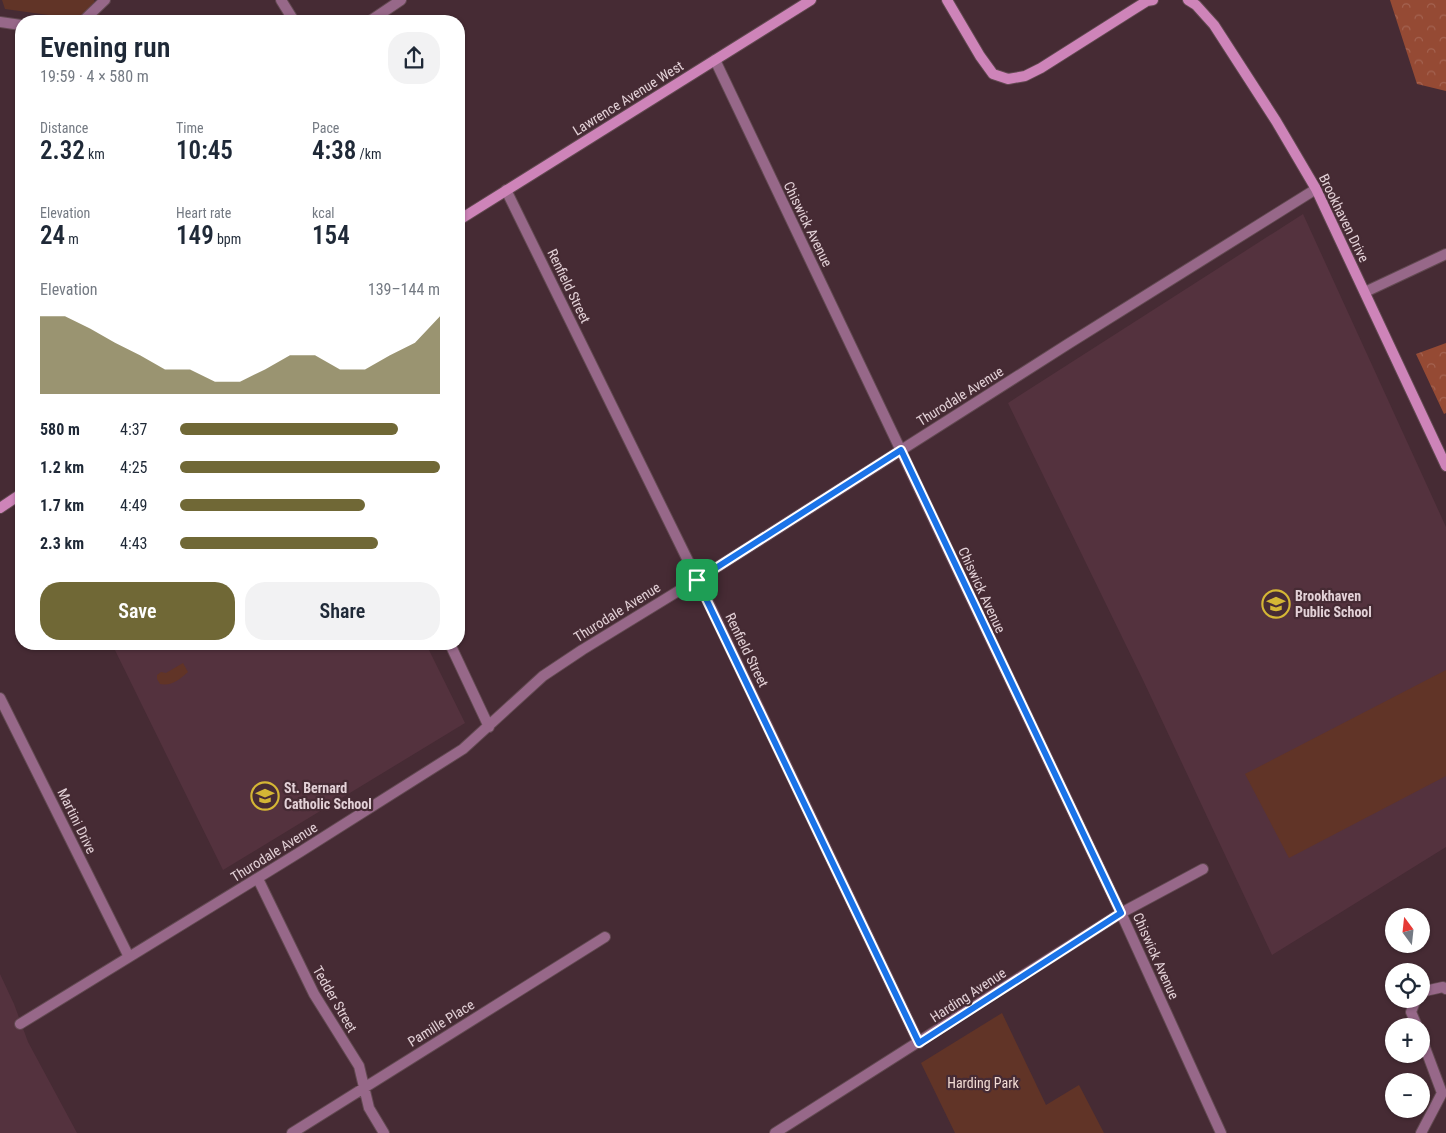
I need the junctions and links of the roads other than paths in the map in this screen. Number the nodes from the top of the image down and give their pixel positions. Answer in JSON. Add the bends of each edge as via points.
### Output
{"nodes":[{"id":1,"x":105,"y":0,"type":"edge"},
{"id":2,"x":281,"y":0,"type":"edge"},
{"id":3,"x":401,"y":0,"type":"edge"},
{"id":4,"x":811,"y":0,"type":"edge"},
{"id":5,"x":947,"y":0,"type":"edge"},
{"id":6,"x":1153,"y":0,"type":"edge"},
{"id":7,"x":1188,"y":0,"type":"edge"},
{"id":8,"x":89,"y":15,"type":"edge"},
{"id":9,"x":290,"y":15,"type":"edge"},
{"id":10,"x":379,"y":15,"type":"edge"},
{"id":11,"x":0,"y":22,"type":"edge"},
{"id":12,"x":15,"y":24,"type":"edge"},
{"id":13,"x":715,"y":60,"type":"junction"},
{"id":14,"x":1316,"y":189,"type":"junction"},
{"id":15,"x":506,"y":190,"type":"junction"},
{"id":16,"x":465,"y":216,"type":"edge"},
{"id":17,"x":1446,"y":254,"type":"edge"},
{"id":18,"x":1365,"y":292,"type":"junction"},
{"id":19,"x":901,"y":450,"type":"junction"},
{"id":20,"x":1446,"y":466,"type":"edge"},
{"id":21,"x":15,"y":498,"type":"edge"},
{"id":22,"x":0,"y":508,"type":"edge"},
{"id":23,"x":697,"y":580,"type":"junction"},
{"id":24,"x":453,"y":650,"type":"edge"},
{"id":25,"x":0,"y":698,"type":"edge"},
{"id":26,"x":489,"y":727,"type":"junction"},
{"id":27,"x":1203,"y":869,"type":"dead end"},
{"id":28,"x":258,"y":879,"type":"junction"},
{"id":29,"x":1121,"y":913,"type":"junction"},
{"id":30,"x":606,"y":937,"type":"dead end"},
{"id":31,"x":129,"y":957,"type":"junction"},
{"id":32,"x":1446,"y":989,"type":"edge"},
{"id":33,"x":1430,"y":990,"type":"edge"},
{"id":34,"x":20,"y":1024,"type":"dead end"},
{"id":35,"x":919,"y":1043,"type":"junction"},
{"id":36,"x":1430,"y":1059,"type":"edge"},
{"id":37,"x":365,"y":1087,"type":"junction"},
{"id":38,"x":1444,"y":1093,"type":"edge"},
{"id":39,"x":292,"y":1133,"type":"edge"},
{"id":40,"x":384,"y":1133,"type":"edge"},
{"id":41,"x":775,"y":1133,"type":"edge"},
{"id":42,"x":1221,"y":1133,"type":"edge"},
{"id":43,"x":1421,"y":1133,"type":"edge"}],
"edges":[{"from":1,"to":8,"type":"street"},
{"from":2,"to":9,"type":"street"},
{"from":3,"to":10,"type":"street"},
{"from":4,"to":13,"type":"street","name":"Lawrence Avenue West"},
{"from":5,"to":6,"type":"street","via":[[993,74],[1008,79],[1025,76],[1041,68]]},
{"from":7,"to":14,"type":"street","name":"Brookhaven Drive","via":[[1214,25]]},
{"from":11,"to":12,"type":"street"},
{"from":13,"to":15,"type":"street","name":"Lawrence Avenue West"},
{"from":13,"to":19,"type":"street","name":"Chiswick Avenue"},
{"from":14,"to":18,"type":"street","name":"Brookhaven Drive"},
{"from":14,"to":19,"type":"street","name":"Thurodale Avenue"},
{"from":15,"to":16,"type":"street","name":"Lawrence Avenue West"},
{"from":15,"to":23,"type":"street","name":"Renfield Street"},
{"from":17,"to":18,"type":"street"},
{"from":18,"to":20,"type":"street","name":"Brookhaven Drive"},
{"from":19,"to":23,"type":"street","name":"Thurodale Avenue"},
{"from":19,"to":29,"type":"street","name":"Chiswick Avenue"},
{"from":21,"to":22,"type":"street"},
{"from":23,"to":26,"type":"street","name":"Thurodale Avenue","via":[[543,676]]},
{"from":23,"to":35,"type":"street","name":"Renfield Street"},
{"from":24,"to":26,"type":"street"},
{"from":25,"to":31,"type":"street","name":"Martini Drive"},
{"from":26,"to":28,"type":"street","name":"Thurodale Avenue","via":[[463,749]]},
{"from":27,"to":29,"type":"street","name":"Harding Avenue"},
{"from":28,"to":31,"type":"street","name":"Thurodale Avenue"},
{"from":28,"to":37,"type":"street","name":"Tedder Street","via":[[314,994],[359,1066]]},
{"from":29,"to":35,"type":"street","name":"Harding Avenue"},
{"from":29,"to":42,"type":"street","name":"Chiswick Avenue"},
{"from":30,"to":37,"type":"street","name":"Pamille Place"},
{"from":31,"to":34,"type":"street","name":"Thurodale Avenue"},
{"from":32,"to":33,"type":"street"},
{"from":35,"to":41,"type":"street","name":"Harding Avenue"},
{"from":36,"to":38,"type":"street"},
{"from":37,"to":39,"type":"street","name":"Pamille Place"},
{"from":37,"to":40,"type":"street","name":"Tedder Street","via":[[369,1108]]},
{"from":38,"to":43,"type":"street"}]}
